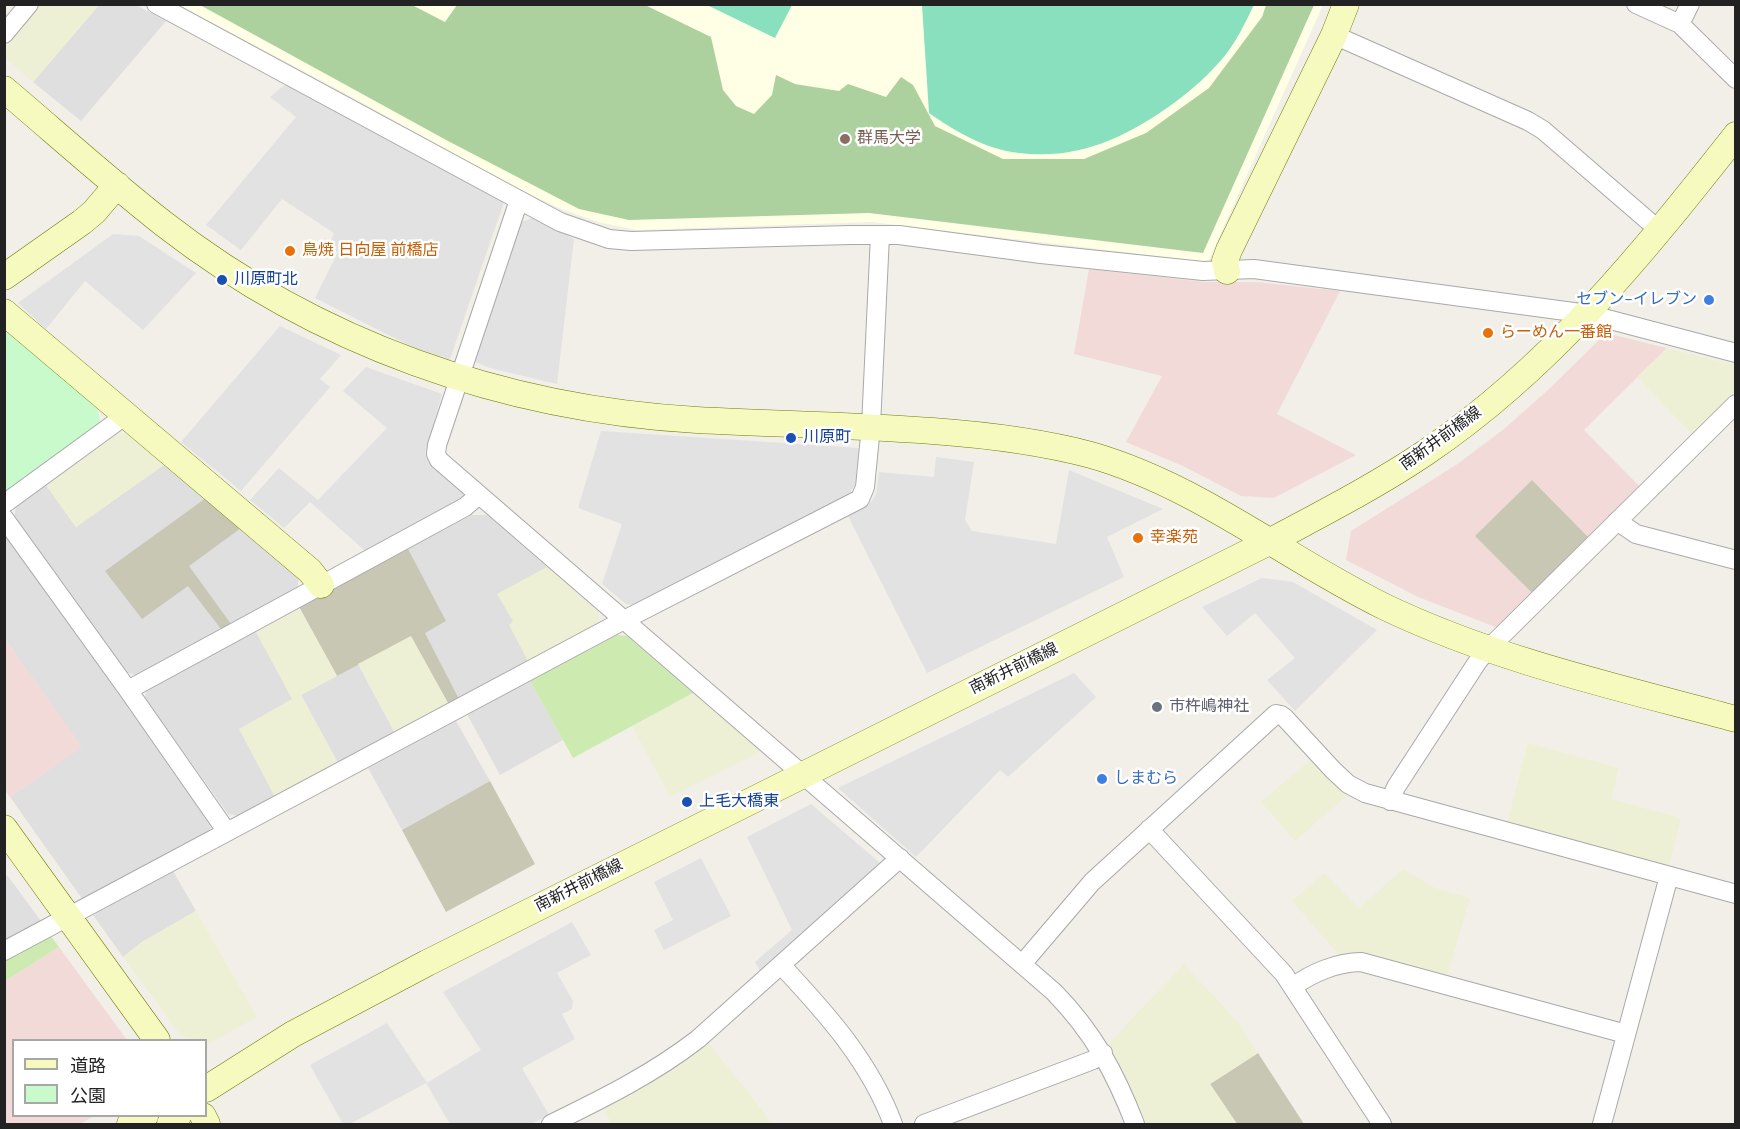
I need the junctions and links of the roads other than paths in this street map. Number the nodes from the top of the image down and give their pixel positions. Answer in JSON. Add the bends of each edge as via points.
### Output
{"nodes":[{"id":1,"x":28,"y":4,"type":"edge"},
{"id":2,"x":156,"y":4,"type":"edge"},
{"id":3,"x":1346,"y":4,"type":"edge"},
{"id":4,"x":1636,"y":4,"type":"edge"},
{"id":5,"x":1690,"y":4,"type":"edge"},
{"id":6,"x":1680,"y":24,"type":"junction"},
{"id":7,"x":4,"y":34,"type":"edge"},
{"id":8,"x":1334,"y":35,"type":"junction"},
{"id":9,"x":1736,"y":79,"type":"edge"},
{"id":10,"x":4,"y":89,"type":"edge"},
{"id":11,"x":1736,"y":135,"type":"edge"},
{"id":12,"x":117,"y":185,"type":"junction"},
{"id":13,"x":519,"y":200,"type":"junction"},
{"id":14,"x":1660,"y":231,"type":"junction"},
{"id":15,"x":880,"y":235,"type":"junction"},
{"id":16,"x":1227,"y":271,"type":"junction"},
{"id":17,"x":4,"y":277,"type":"edge"},
{"id":18,"x":4,"y":312,"type":"edge"},
{"id":19,"x":1588,"y":314,"type":"junction"},
{"id":20,"x":1736,"y":353,"type":"edge"},
{"id":21,"x":460,"y":379,"type":"junction"},
{"id":22,"x":1736,"y":404,"type":"edge"},
{"id":23,"x":126,"y":415,"type":"junction"},
{"id":24,"x":871,"y":426,"type":"junction"},
{"id":25,"x":479,"y":495,"type":"junction"},
{"id":26,"x":4,"y":504,"type":"edge"},
{"id":27,"x":4,"y":518,"type":"edge"},
{"id":28,"x":1617,"y":521,"type":"junction"},
{"id":29,"x":1271,"y":541,"type":"junction"},
{"id":30,"x":1736,"y":560,"type":"edge"},
{"id":31,"x":321,"y":585,"type":"junction"},
{"id":32,"x":624,"y":620,"type":"junction"},
{"id":33,"x":1489,"y":648,"type":"junction"},
{"id":34,"x":128,"y":690,"type":"junction"},
{"id":35,"x":1736,"y":719,"type":"edge"},
{"id":36,"x":802,"y":775,"type":"junction"},
{"id":37,"x":1390,"y":801,"type":"junction"},
{"id":38,"x":4,"y":828,"type":"edge"},
{"id":39,"x":1149,"y":829,"type":"junction"},
{"id":40,"x":227,"y":832,"type":"junction"},
{"id":41,"x":900,"y":858,"type":"junction"},
{"id":42,"x":1669,"y":876,"type":"junction"},
{"id":43,"x":1736,"y":894,"type":"edge"},
{"id":44,"x":68,"y":917,"type":"junction"},
{"id":45,"x":4,"y":951,"type":"edge"},
{"id":46,"x":1023,"y":963,"type":"junction"},
{"id":47,"x":783,"y":966,"type":"junction"},
{"id":48,"x":1293,"y":987,"type":"junction"},
{"id":49,"x":1626,"y":1034,"type":"junction"},
{"id":50,"x":156,"y":1039,"type":"edge"},
{"id":51,"x":1103,"y":1053,"type":"junction"},
{"id":52,"x":207,"y":1088,"type":"edge"},
{"id":53,"x":143,"y":1117,"type":"edge"},
{"id":54,"x":130,"y":1125,"type":"edge"},
{"id":55,"x":551,"y":1125,"type":"edge"},
{"id":56,"x":893,"y":1125,"type":"edge"},
{"id":57,"x":924,"y":1125,"type":"edge"},
{"id":58,"x":1135,"y":1125,"type":"edge"},
{"id":59,"x":1382,"y":1125,"type":"edge"},
{"id":60,"x":1602,"y":1125,"type":"edge"}],
"edges":[{"from":1,"to":7,"type":"street"},
{"from":2,"to":13,"type":"street"},
{"from":3,"to":8,"type":"street"},
{"from":4,"to":6,"type":"street"},
{"from":5,"to":6,"type":"street"},
{"from":6,"to":9,"type":"street"},
{"from":8,"to":14,"type":"street","via":[[1543,130]]},
{"from":8,"to":16,"type":"street","via":[[1229,250]]},
{"from":10,"to":12,"type":"street"},
{"from":11,"to":14,"type":"street","name":"南新井前橋線"},
{"from":12,"to":17,"type":"street","via":[[82,222]]},
{"from":12,"to":21,"type":"street","via":[[201,250],[288,306],[390,354]]},
{"from":13,"to":15,"type":"street","via":[[609,239]]},
{"from":13,"to":21,"type":"street"},
{"from":14,"to":19,"type":"street","name":"南新井前橋線"},
{"from":15,"to":16,"type":"street"},
{"from":15,"to":24,"type":"street"},
{"from":16,"to":19,"type":"street","via":[[1254,269]]},
{"from":18,"to":23,"type":"street"},
{"from":19,"to":20,"type":"street"},
{"from":19,"to":29,"type":"street","name":"南新井前橋線","via":[[1523,376],[1427,452]]},
{"from":21,"to":24,"type":"street","via":[[565,404],[641,416]]},
{"from":21,"to":25,"type":"street","via":[[436,454]]},
{"from":22,"to":28,"type":"street"},
{"from":23,"to":26,"type":"street"},
{"from":23,"to":31,"type":"street","via":[[310,571]]},
{"from":24,"to":29,"type":"street","via":[[1007,437],[1089,454],[1184,491]]},
{"from":24,"to":32,"type":"street","via":[[865,487],[860,499]]},
{"from":25,"to":31,"type":"street","via":[[465,507]]},
{"from":25,"to":32,"type":"street"},
{"from":27,"to":34,"type":"street"},
{"from":28,"to":30,"type":"street","via":[[1636,534]]},
{"from":28,"to":33,"type":"street"},
{"from":29,"to":33,"type":"street","via":[[1388,608]]},
{"from":29,"to":36,"type":"street","name":"南新井前橋線"},
{"from":31,"to":34,"type":"street"},
{"from":32,"to":36,"type":"street"},
{"from":32,"to":40,"type":"street"},
{"from":33,"to":35,"type":"street","via":[[1555,671]]},
{"from":33,"to":37,"type":"street"},
{"from":34,"to":40,"type":"street"},
{"from":36,"to":41,"type":"street"},
{"from":36,"to":52,"type":"street","name":"南新井前橋線","via":[[417,968],[293,1034]]},
{"from":37,"to":39,"type":"street","via":[[1348,784],[1285,718],[1276,714]]},
{"from":37,"to":42,"type":"street"},
{"from":38,"to":44,"type":"street"},
{"from":39,"to":46,"type":"street","via":[[1092,882]]},
{"from":39,"to":48,"type":"street"},
{"from":40,"to":44,"type":"street"},
{"from":41,"to":46,"type":"street"},
{"from":41,"to":47,"type":"street"},
{"from":42,"to":43,"type":"street"},
{"from":42,"to":49,"type":"street"},
{"from":44,"to":45,"type":"street"},
{"from":44,"to":50,"type":"street"},
{"from":46,"to":51,"type":"street","via":[[1071,1010]]},
{"from":47,"to":55,"type":"street","via":[[673,1059]]},
{"from":47,"to":56,"type":"street","via":[[859,1055]]},
{"from":48,"to":49,"type":"street","via":[[1341,964],[1361,962]]},
{"from":48,"to":59,"type":"street"},
{"from":49,"to":60,"type":"street"},
{"from":51,"to":57,"type":"street"},
{"from":51,"to":58,"type":"street"},
{"from":53,"to":54,"type":"street"}]}
